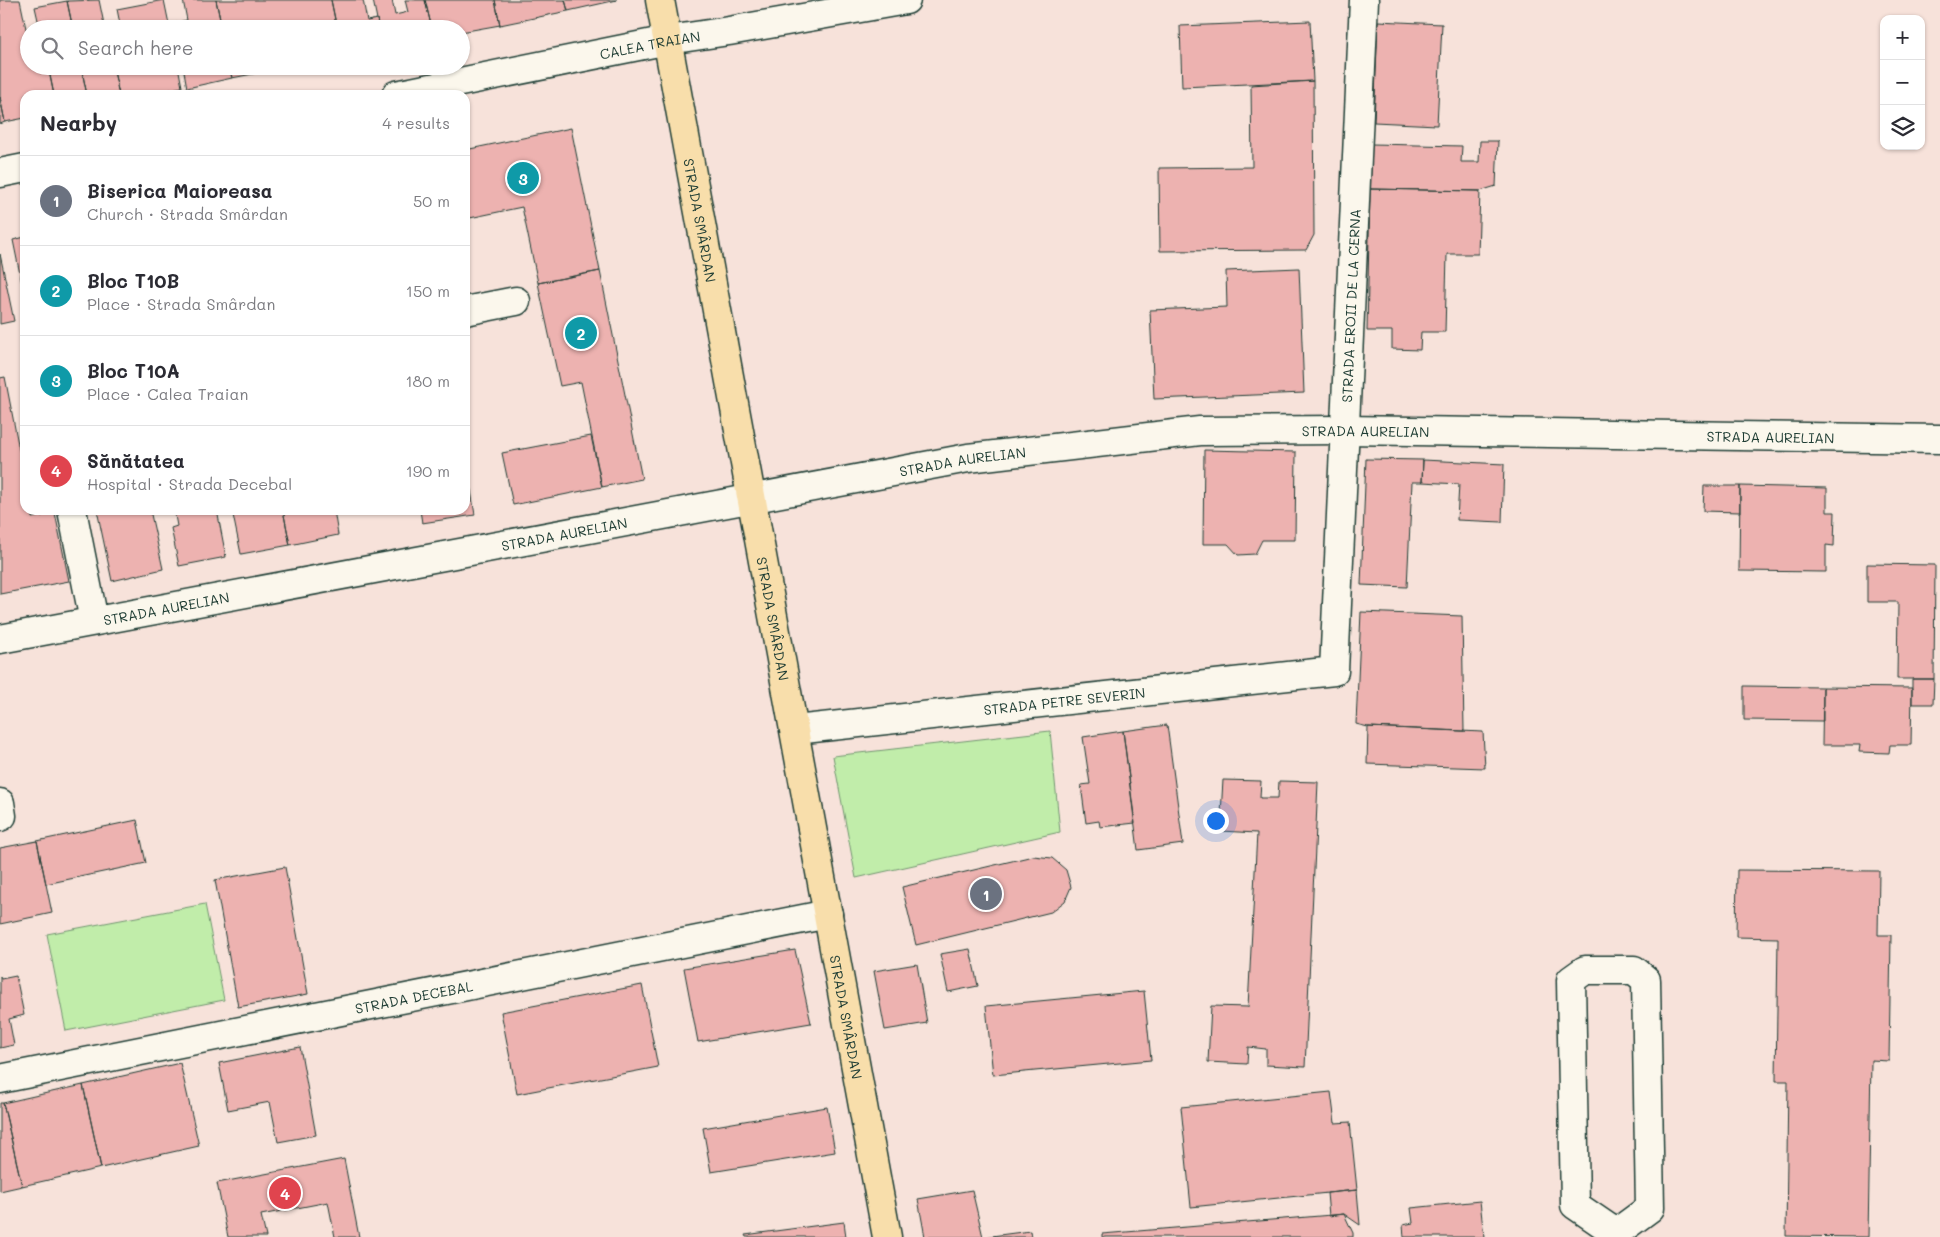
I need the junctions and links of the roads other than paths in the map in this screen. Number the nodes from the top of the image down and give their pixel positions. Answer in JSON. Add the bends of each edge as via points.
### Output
{"nodes":[{"id":1,"x":660,"y":0,"type":"edge"},
{"id":2,"x":906,"y":0,"type":"edge"},
{"id":3,"x":1364,"y":0,"type":"edge"},
{"id":4,"x":668,"y":40,"type":"junction"},
{"id":5,"x":421,"y":90,"type":"edge"},
{"id":6,"x":20,"y":169,"type":"edge"},
{"id":7,"x":0,"y":173,"type":"edge"},
{"id":8,"x":516,"y":301,"type":"dead end"},
{"id":9,"x":470,"y":310,"type":"edge"},
{"id":10,"x":1345,"y":430,"type":"junction"},
{"id":11,"x":1940,"y":439,"type":"edge"},
{"id":12,"x":752,"y":499,"type":"junction"},
{"id":13,"x":73,"y":515,"type":"edge"},
{"id":14,"x":94,"y":621,"type":"junction"},
{"id":15,"x":0,"y":639,"type":"edge"},
{"id":16,"x":1334,"y":671,"type":"joint"},
{"id":17,"x":795,"y":730,"type":"junction"},
{"id":18,"x":0,"y":804,"type":"edge"},
{"id":19,"x":0,"y":816,"type":"edge"},
{"id":20,"x":828,"y":914,"type":"junction"},
{"id":21,"x":0,"y":1079,"type":"edge"},
{"id":22,"x":1616,"y":1235,"type":"edge"},
{"id":23,"x":887,"y":1237,"type":"edge"}],
"edges":[{"from":1,"to":4,"type":"main road","name":"STRADA SMÂRDAN"},
{"from":2,"to":4,"type":"street","name":"CALEA TRAIAN"},
{"from":3,"to":10,"type":"street","name":"STRADA EROII DE LA CERNA"},
{"from":4,"to":5,"type":"street","name":"CALEA TRAIAN"},
{"from":4,"to":12,"type":"main road","name":"STRADA SMÂRDAN"},
{"from":6,"to":7,"type":"street"},
{"from":8,"to":9,"type":"street"},
{"from":10,"to":11,"type":"street","name":"STRADA AURELIAN"},
{"from":10,"to":12,"type":"street","name":"STRADA AURELIAN","via":[[1180,433],[968,458]]},
{"from":10,"to":16,"type":"street","name":"STRADA EROII DE LA CERNA"},
{"from":12,"to":14,"type":"street","name":"STRADA AURELIAN"},
{"from":12,"to":17,"type":"main road","name":"STRADA SMÂRDAN"},
{"from":13,"to":14,"type":"street"},
{"from":14,"to":15,"type":"street","name":"STRADA AURELIAN"},
{"from":16,"to":17,"type":"street","name":"STRADA PETRE SEVERIN"},
{"from":17,"to":20,"type":"main road","name":"STRADA SMÂRDAN"},
{"from":18,"to":19,"type":"street"},
{"from":20,"to":21,"type":"street","name":"STRADA DECEBAL"},
{"from":20,"to":23,"type":"main road","name":"STRADA SMÂRDAN"},
{"from":22,"to":22,"type":"street","via":[[1650,1208],[1646,980],[1634,970],[1585,970],[1571,980],[1575,1205]]}]}
